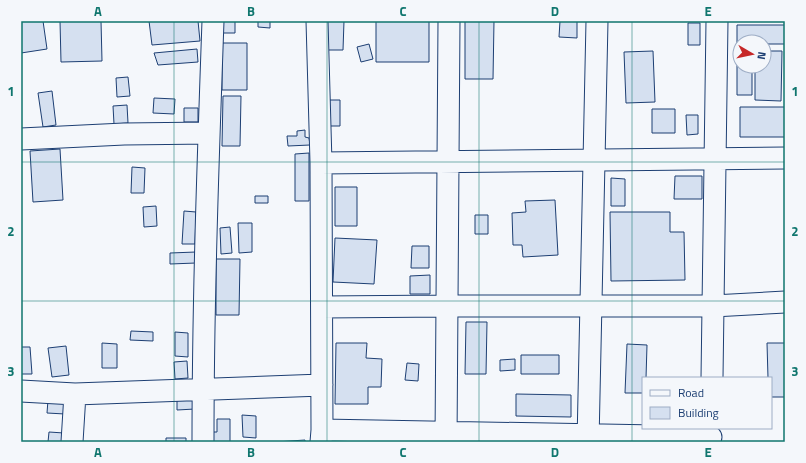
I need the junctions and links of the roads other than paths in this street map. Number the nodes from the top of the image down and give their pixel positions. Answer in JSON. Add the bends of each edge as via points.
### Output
{"nodes":[{"id":1,"x":213,"y":21,"type":"edge"},
{"id":2,"x":317,"y":21,"type":"edge"},
{"id":3,"x":449,"y":21,"type":"edge"},
{"id":4,"x":597,"y":21,"type":"edge"},
{"id":5,"x":717,"y":21,"type":"edge"},
{"id":6,"x":209,"y":132,"type":"junction"},
{"id":7,"x":21,"y":139,"type":"edge"},
{"id":8,"x":785,"y":158,"type":"edge"},
{"id":9,"x":715,"y":159,"type":"junction"},
{"id":10,"x":594,"y":160,"type":"junction"},
{"id":11,"x":448,"y":161,"type":"junction"},
{"id":12,"x":321,"y":163,"type":"junction"},
{"id":13,"x":785,"y":302,"type":"edge"},
{"id":14,"x":447,"y":306,"type":"junction"},
{"id":15,"x":591,"y":306,"type":"junction"},
{"id":16,"x":713,"y":306,"type":"junction"},
{"id":17,"x":322,"y":307,"type":"junction"},
{"id":18,"x":712,"y":377,"type":"edge"},
{"id":19,"x":322,"y":385,"type":"junction"},
{"id":20,"x":203,"y":389,"type":"junction"},
{"id":21,"x":21,"y":391,"type":"edge"},
{"id":22,"x":75,"y":394,"type":"junction"},
{"id":23,"x":322,"y":436,"type":"edge"},
{"id":24,"x":711,"y":436,"type":"edge"},
{"id":25,"x":446,"y":437,"type":"edge"},
{"id":26,"x":588,"y":438,"type":"edge"},
{"id":27,"x":72,"y":442,"type":"edge"},
{"id":28,"x":204,"y":442,"type":"edge"}],
"edges":[{"from":1,"to":6,"type":"street"},
{"from":2,"to":12,"type":"street"},
{"from":3,"to":11,"type":"street"},
{"from":4,"to":10,"type":"street"},
{"from":5,"to":9,"type":"street"},
{"from":6,"to":7,"type":"street"},
{"from":6,"to":20,"type":"street"},
{"from":8,"to":9,"type":"street"},
{"from":9,"to":10,"type":"street"},
{"from":9,"to":16,"type":"street"},
{"from":10,"to":11,"type":"street"},
{"from":10,"to":15,"type":"street"},
{"from":11,"to":12,"type":"street"},
{"from":11,"to":14,"type":"street"},
{"from":12,"to":17,"type":"street"},
{"from":13,"to":16,"type":"street"},
{"from":14,"to":15,"type":"street"},
{"from":14,"to":17,"type":"street"},
{"from":14,"to":25,"type":"street"},
{"from":15,"to":16,"type":"street"},
{"from":15,"to":26,"type":"street"},
{"from":16,"to":18,"type":"street"},
{"from":17,"to":19,"type":"street"},
{"from":19,"to":20,"type":"street"},
{"from":19,"to":23,"type":"street"},
{"from":20,"to":22,"type":"street"},
{"from":20,"to":28,"type":"street"},
{"from":21,"to":22,"type":"street"},
{"from":22,"to":27,"type":"street"},
{"from":23,"to":25,"type":"street"},
{"from":24,"to":26,"type":"street"},
{"from":25,"to":26,"type":"street"}]}
